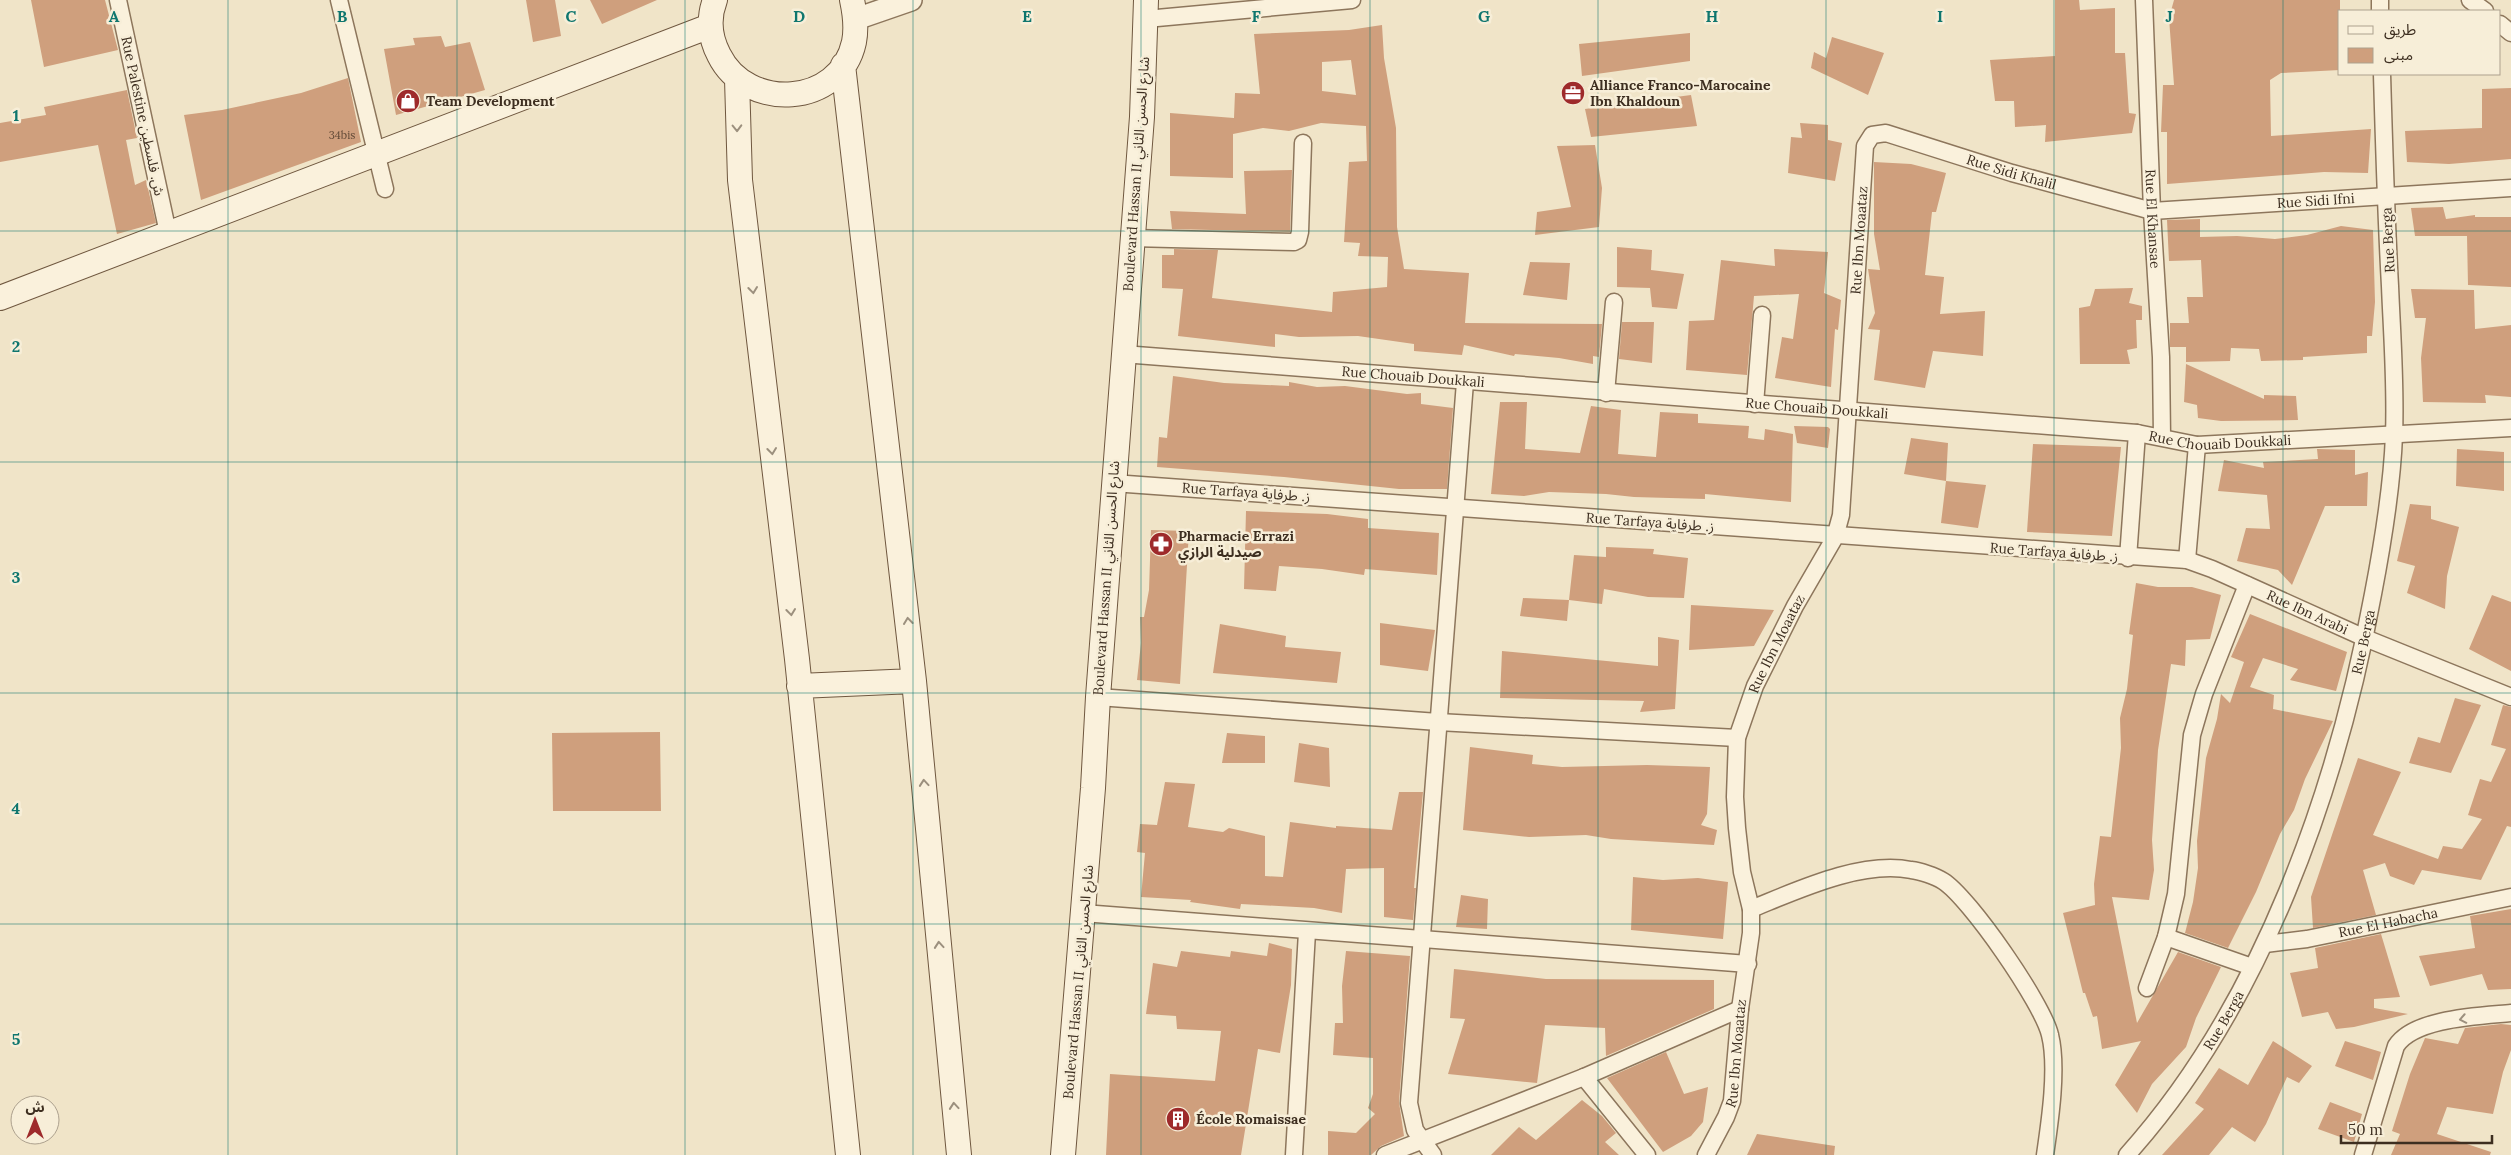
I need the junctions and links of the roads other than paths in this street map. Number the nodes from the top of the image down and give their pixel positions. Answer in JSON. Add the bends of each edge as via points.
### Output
{"nodes":[{"id":1,"x":118,"y":0,"type":"edge"},
{"id":2,"x":339,"y":0,"type":"edge"},
{"id":3,"x":715,"y":0,"type":"edge"},
{"id":4,"x":911,"y":0,"type":"edge"},
{"id":5,"x":1352,"y":0,"type":"edge"},
{"id":6,"x":2144,"y":0,"type":"edge"},
{"id":7,"x":2470,"y":0,"type":"edge"},
{"id":8,"x":1146,"y":9,"type":"edge"},
{"id":9,"x":854,"y":10,"type":"edge"},
{"id":10,"x":2483,"y":10,"type":"edge"},
{"id":11,"x":2501,"y":25,"type":"edge"},
{"id":12,"x":710,"y":26,"type":"junction"},
{"id":13,"x":2511,"y":33,"type":"edge"},
{"id":14,"x":843,"y":65,"type":"junction"},
{"id":15,"x":2382,"y":75,"type":"edge"},
{"id":16,"x":737,"y":79,"type":"junction"},
{"id":17,"x":1872,"y":135,"type":"joint"},
{"id":18,"x":1303,"y":143,"type":"dead end"},
{"id":19,"x":377,"y":153,"type":"junction"},
{"id":20,"x":2511,"y":188,"type":"edge"},
{"id":21,"x":385,"y":189,"type":"dead end"},
{"id":22,"x":2386,"y":196,"type":"junction"},
{"id":23,"x":2152,"y":211,"type":"junction"},
{"id":24,"x":168,"y":233,"type":"junction"},
{"id":25,"x":1131,"y":238,"type":"junction"},
{"id":26,"x":0,"y":298,"type":"edge"},
{"id":27,"x":1614,"y":302,"type":"dead end"},
{"id":28,"x":1762,"y":315,"type":"dead end"},
{"id":29,"x":1123,"y":354,"type":"junction"},
{"id":30,"x":1465,"y":382,"type":"junction"},
{"id":31,"x":1606,"y":393,"type":"junction"},
{"id":32,"x":1755,"y":404,"type":"junction"},
{"id":33,"x":1846,"y":411,"type":"junction"},
{"id":34,"x":2511,"y":428,"type":"edge"},
{"id":35,"x":2137,"y":433,"type":"junction"},
{"id":36,"x":2394,"y":435,"type":"junction"},
{"id":37,"x":2162,"y":437,"type":"junction"},
{"id":38,"x":2196,"y":445,"type":"junction"},
{"id":39,"x":1113,"y":483,"type":"junction"},
{"id":40,"x":1456,"y":507,"type":"junction"},
{"id":41,"x":1835,"y":537,"type":"junction"},
{"id":42,"x":2128,"y":558,"type":"junction"},
{"id":43,"x":2187,"y":560,"type":"junction"},
{"id":44,"x":2247,"y":585,"type":"junction"},
{"id":45,"x":2365,"y":638,"type":"junction"},
{"id":46,"x":914,"y":681,"type":"junction"},
{"id":47,"x":800,"y":686,"type":"junction"},
{"id":48,"x":1098,"y":697,"type":"junction"},
{"id":49,"x":2511,"y":697,"type":"edge"},
{"id":50,"x":1438,"y":722,"type":"junction"},
{"id":51,"x":1738,"y":738,"type":"junction"},
{"id":52,"x":2511,"y":897,"type":"edge"},
{"id":53,"x":1751,"y":909,"type":"junction"},
{"id":54,"x":1083,"y":913,"type":"junction"},
{"id":55,"x":1307,"y":932,"type":"junction"},
{"id":56,"x":2166,"y":937,"type":"junction"},
{"id":57,"x":1423,"y":940,"type":"junction"},
{"id":58,"x":2265,"y":944,"type":"junction"},
{"id":59,"x":1748,"y":964,"type":"junction"},
{"id":60,"x":2252,"y":967,"type":"junction"},
{"id":61,"x":2147,"y":988,"type":"dead end"},
{"id":62,"x":1740,"y":1009,"type":"junction"},
{"id":63,"x":2511,"y":1012,"type":"edge"},
{"id":64,"x":1584,"y":1077,"type":"junction"},
{"id":65,"x":1421,"y":1141,"type":"junction"},
{"id":66,"x":848,"y":1155,"type":"edge"},
{"id":67,"x":959,"y":1155,"type":"edge"},
{"id":68,"x":1063,"y":1155,"type":"edge"},
{"id":69,"x":1294,"y":1155,"type":"edge"},
{"id":70,"x":1385,"y":1155,"type":"edge"},
{"id":71,"x":1433,"y":1155,"type":"edge"},
{"id":72,"x":1647,"y":1155,"type":"edge"},
{"id":73,"x":1706,"y":1155,"type":"edge"},
{"id":74,"x":2044,"y":1155,"type":"edge"},
{"id":75,"x":2127,"y":1155,"type":"edge"},
{"id":76,"x":2363,"y":1155,"type":"edge"}],
"edges":[{"from":1,"to":24,"type":"street","name":"Rue Palestine ش. فلسطين"},
{"from":2,"to":19,"type":"street"},
{"from":3,"to":12,"type":"main road"},
{"from":4,"to":9,"type":"street"},
{"from":5,"to":8,"type":"street"},
{"from":6,"to":23,"type":"street","name":"Rue El Khansae"},
{"from":7,"to":10,"type":"street"},
{"from":8,"to":25,"type":"main road","name":"Boulevard Hassan II شارع الحسن الثاني","via":[[1142,117]]},
{"from":9,"to":14,"type":"main road","via":[[854,43]]},
{"from":11,"to":13,"type":"street"},
{"from":12,"to":16,"type":"main road","via":[[714,46],[723,64]]},
{"from":12,"to":19,"type":"main road"},
{"from":14,"to":16,"type":"main road","via":[[829,80],[812,90],[793,95],[773,95],[754,90]]},
{"from":46,"to":14,"type":"main road","one_way":true},
{"from":15,"to":22,"type":"street","name":"Rue Berga"},
{"from":16,"to":47,"type":"main road","one_way":true,"via":[[740,180]]},
{"from":17,"to":23,"type":"street","name":"Rue Sidi Khalil","via":[[1886,133],[2012,173]]},
{"from":17,"to":33,"type":"street","name":"Rue Ibn Moaataz","via":[[1865,146]]},
{"from":18,"to":25,"type":"street","via":[[1298,240]]},
{"from":19,"to":21,"type":"street"},
{"from":19,"to":24,"type":"main road"},
{"from":20,"to":22,"type":"street","name":"Rue Sidi Ifni"},
{"from":22,"to":23,"type":"street","name":"Rue Sidi Ifni"},
{"from":22,"to":36,"type":"street","name":"Rue Berga"},
{"from":23,"to":37,"type":"street","name":"Rue El Khansae","via":[[2161,357]]},
{"from":24,"to":26,"type":"main road"},
{"from":25,"to":29,"type":"main road","name":"Boulevard Hassan II شارع الحسن الثاني"},
{"from":27,"to":31,"type":"street"},
{"from":28,"to":32,"type":"street"},
{"from":29,"to":30,"type":"street","name":"Rue Chouaib Doukkali"},
{"from":29,"to":39,"type":"main road","name":"Boulevard Hassan II شارع الحسن الثاني"},
{"from":30,"to":31,"type":"street","name":"Rue Chouaib Doukkali"},
{"from":30,"to":40,"type":"street"},
{"from":31,"to":32,"type":"street","name":"Rue Chouaib Doukkali"},
{"from":32,"to":33,"type":"street","name":"Rue Chouaib Doukkali"},
{"from":33,"to":35,"type":"street","name":"Rue Chouaib Doukkali"},
{"from":33,"to":41,"type":"street","name":"Rue Ibn Moaataz","via":[[1841,515]]},
{"from":34,"to":36,"type":"street","name":"Rue Chouaib Doukkali"},
{"from":35,"to":37,"type":"street","name":"Rue Chouaib Doukkali"},
{"from":35,"to":42,"type":"street"},
{"from":36,"to":38,"type":"street","name":"Rue Chouaib Doukkali"},
{"from":36,"to":45,"type":"street","name":"Rue Berga","via":[[2385,528]]},
{"from":37,"to":38,"type":"street","name":"Rue Chouaib Doukkali"},
{"from":38,"to":43,"type":"street"},
{"from":39,"to":40,"type":"street","name":"Rue Tarfaya ز. طرفاية"},
{"from":39,"to":48,"type":"main road","name":"Boulevard Hassan II شارع الحسن الثاني"},
{"from":40,"to":41,"type":"street","name":"Rue Tarfaya ز. طرفاية"},
{"from":40,"to":50,"type":"street"},
{"from":41,"to":42,"type":"street","name":"Rue Tarfaya ز. طرفاية"},
{"from":41,"to":51,"type":"street","name":"Rue Ibn Moaataz","via":[[1795,606],[1755,686]]},
{"from":42,"to":43,"type":"street","name":"Rue Tarfaya ز. طرفاية"},
{"from":43,"to":44,"type":"street","name":"Rue Ibn Arabi"},
{"from":44,"to":45,"type":"street","name":"Rue Ibn Arabi"},
{"from":44,"to":56,"type":"street","via":[[2204,694],[2192,735],[2176,894]]},
{"from":45,"to":49,"type":"street","name":"Rue Ibn Arabi"},
{"from":45,"to":58,"type":"street","name":"Rue Berga","via":[[2347,719],[2302,857]]},
{"from":46,"to":47,"type":"main road"},
{"from":67,"to":46,"type":"main road","one_way":true},
{"from":47,"to":66,"type":"main road"},
{"from":48,"to":50,"type":"street"},
{"from":48,"to":54,"type":"main road","name":"Boulevard Hassan II شارع الحسن الثاني"},
{"from":50,"to":51,"type":"street"},
{"from":50,"to":57,"type":"street"},
{"from":51,"to":53,"type":"street","name":"Rue Ibn Moaataz","via":[[1737,828],[1742,872]]},
{"from":52,"to":58,"type":"street","name":"Rue El Habacha","via":[[2307,939]]},
{"from":53,"to":59,"type":"street","name":"Rue Ibn Moaataz"},
{"from":53,"to":74,"type":"street","via":[[1801,889],[1882,868],[1911,870],[1942,880],[1964,901],[2019,975],[2050,1033],[2054,1060]]},
{"from":54,"to":55,"type":"street"},
{"from":54,"to":68,"type":"main road","name":"Boulevard Hassan II شارع الحسن الثاني"},
{"from":55,"to":57,"type":"street"},
{"from":55,"to":69,"type":"street"},
{"from":56,"to":60,"type":"street"},
{"from":56,"to":61,"type":"street"},
{"from":57,"to":59,"type":"street"},
{"from":57,"to":65,"type":"street","via":[[1409,1103],[1411,1118]]},
{"from":58,"to":60,"type":"street","name":"Rue Berga"},
{"from":59,"to":62,"type":"street","name":"Rue Ibn Moaataz"},
{"from":60,"to":75,"type":"street","name":"Rue Berga","via":[[2209,1045],[2153,1126]]},
{"from":62,"to":64,"type":"street"},
{"from":62,"to":73,"type":"street","name":"Rue Ibn Moaataz","via":[[1732,1101]]},
{"from":63,"to":76,"type":"street","one_way":true,"via":[[2426,1026],[2401,1038]]},
{"from":64,"to":65,"type":"street"},
{"from":64,"to":72,"type":"street"},
{"from":65,"to":70,"type":"street"},
{"from":65,"to":71,"type":"street"}]}
